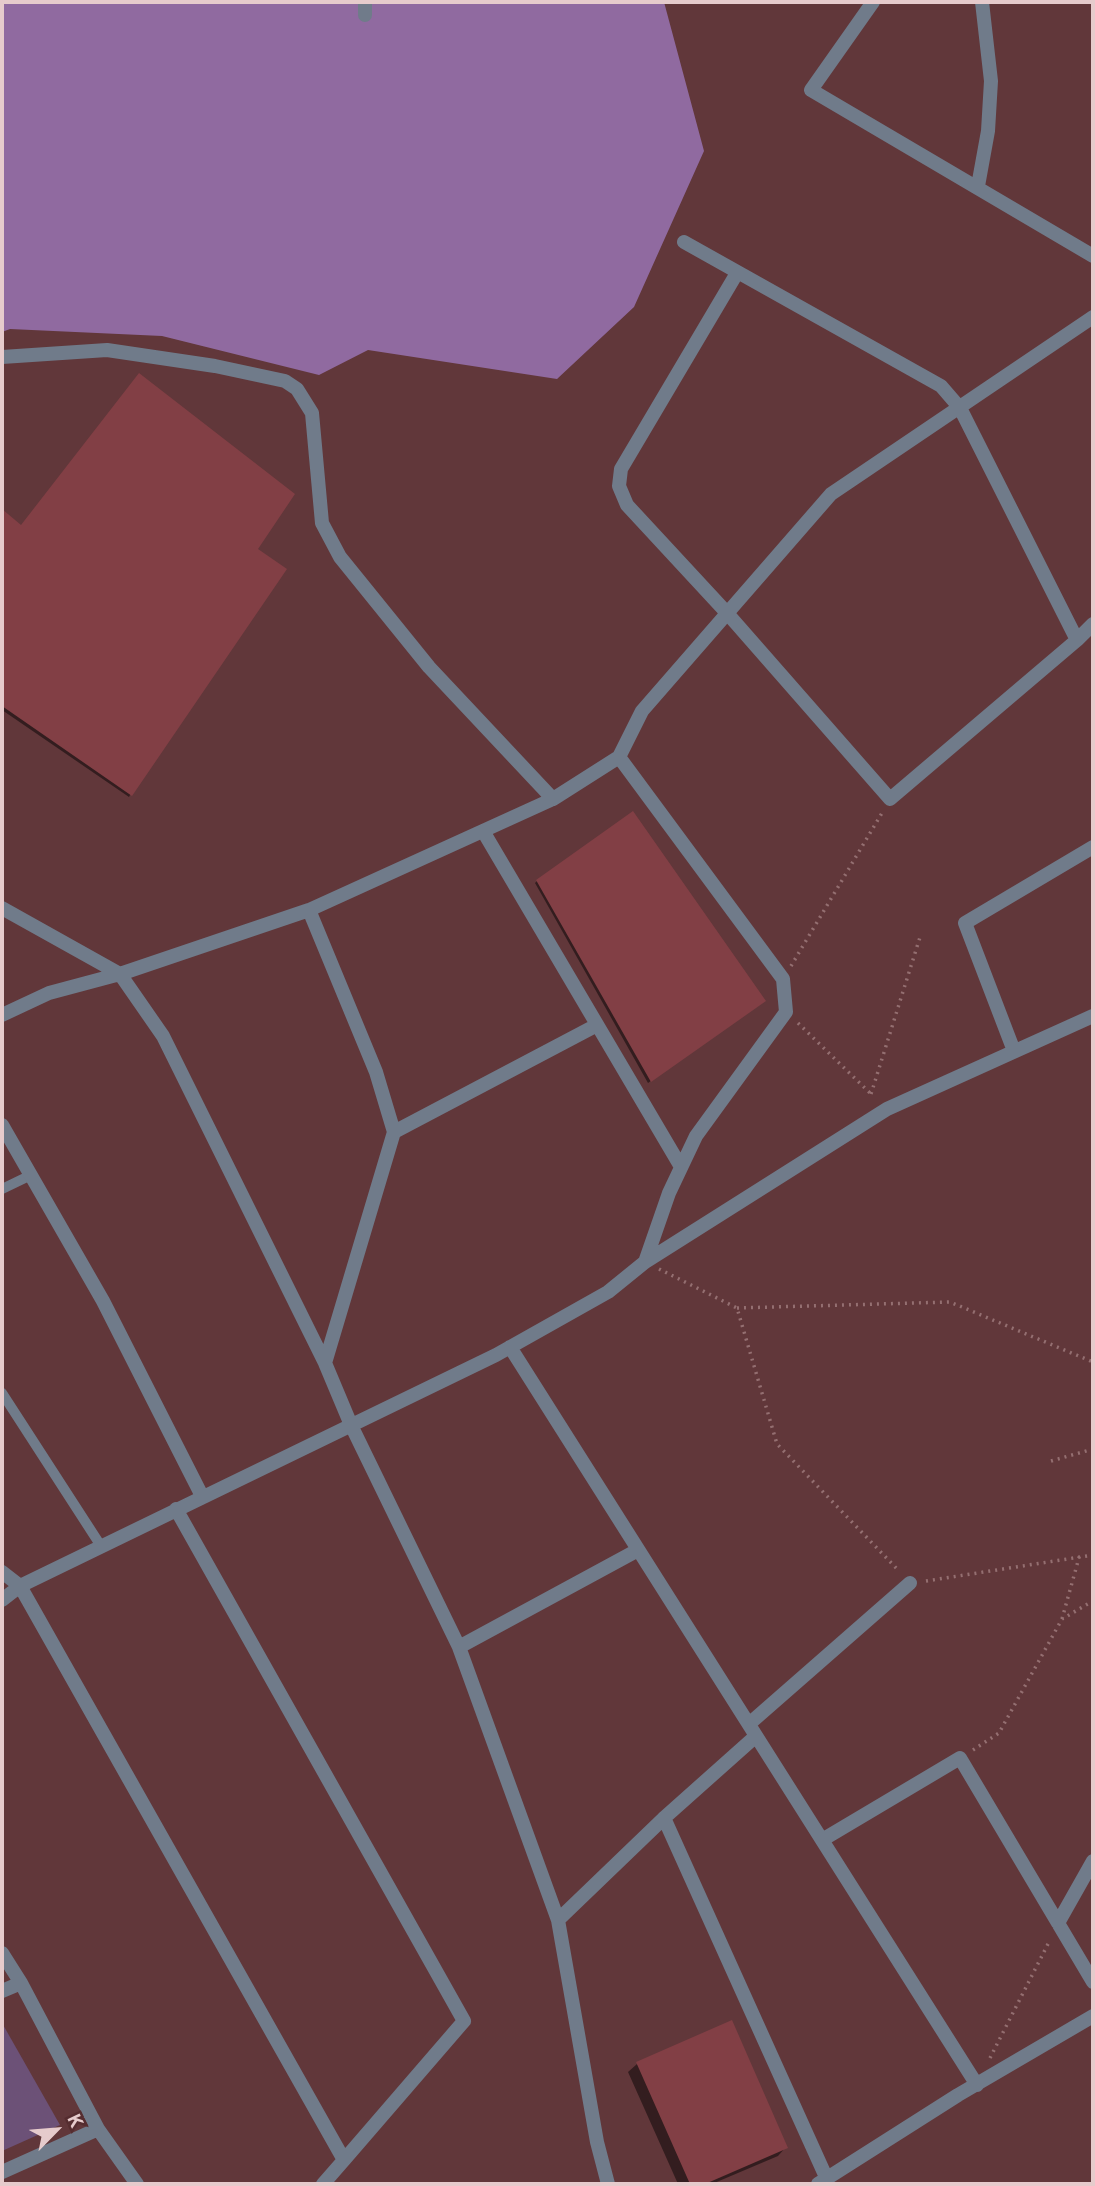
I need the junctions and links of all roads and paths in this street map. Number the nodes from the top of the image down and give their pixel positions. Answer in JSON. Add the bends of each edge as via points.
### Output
{"nodes":[{"id":1,"x":873,"y":2,"type":"edge"},
{"id":2,"x":982,"y":2,"type":"edge"},
{"id":3,"x":978,"y":186,"type":"junction"},
{"id":4,"x":684,"y":242,"type":"dead end"},
{"id":5,"x":1093,"y":256,"type":"edge"},
{"id":6,"x":737,"y":273,"type":"junction"},
{"id":7,"x":1093,"y":317,"type":"edge"},
{"id":8,"x":2,"y":357,"type":"edge"},
{"id":9,"x":960,"y":408,"type":"junction"},
{"id":10,"x":727,"y":613,"type":"junction"},
{"id":11,"x":1093,"y":624,"type":"edge"},
{"id":12,"x":1077,"y":640,"type":"junction"},
{"id":13,"x":619,"y":757,"type":"junction"},
{"id":14,"x":553,"y":799,"type":"junction"},
{"id":15,"x":890,"y":799,"type":"junction"},
{"id":16,"x":483,"y":831,"type":"junction"},
{"id":17,"x":1093,"y":847,"type":"edge"},
{"id":18,"x":2,"y":908,"type":"edge"},
{"id":19,"x":309,"y":910,"type":"junction"},
{"id":20,"x":921,"y":934,"type":"dead end"},
{"id":21,"x":120,"y":974,"type":"junction"},
{"id":22,"x":783,"y":979,"type":"junction"},
{"id":23,"x":786,"y":1012,"type":"junction"},
{"id":24,"x":2,"y":1015,"type":"edge"},
{"id":25,"x":1093,"y":1016,"type":"edge"},
{"id":26,"x":597,"y":1025,"type":"junction"},
{"id":27,"x":1014,"y":1051,"type":"junction"},
{"id":28,"x":871,"y":1094,"type":"junction"},
{"id":29,"x":887,"y":1109,"type":"junction"},
{"id":30,"x":2,"y":1125,"type":"edge"},
{"id":31,"x":394,"y":1132,"type":"junction"},
{"id":32,"x":681,"y":1167,"type":"junction"},
{"id":33,"x":29,"y":1176,"type":"junction"},
{"id":34,"x":2,"y":1189,"type":"edge"},
{"id":35,"x":645,"y":1262,"type":"junction"},
{"id":36,"x":737,"y":1308,"type":"junction"},
{"id":37,"x":510,"y":1347,"type":"junction"},
{"id":38,"x":1093,"y":1362,"type":"edge"},
{"id":39,"x":325,"y":1363,"type":"junction"},
{"id":40,"x":2,"y":1393,"type":"edge"},
{"id":41,"x":351,"y":1425,"type":"junction"},
{"id":42,"x":1093,"y":1448,"type":"edge"},
{"id":43,"x":1051,"y":1461,"type":"dead end"},
{"id":44,"x":202,"y":1496,"type":"junction"},
{"id":45,"x":176,"y":1508,"type":"junction"},
{"id":46,"x":102,"y":1546,"type":"junction"},
{"id":47,"x":638,"y":1550,"type":"junction"},
{"id":48,"x":1080,"y":1555,"type":"junction"},
{"id":49,"x":1093,"y":1555,"type":"edge"},
{"id":50,"x":2,"y":1572,"type":"edge"},
{"id":51,"x":910,"y":1583,"type":"junction"},
{"id":52,"x":20,"y":1586,"type":"junction"},
{"id":53,"x":2,"y":1600,"type":"edge"},
{"id":54,"x":1093,"y":1601,"type":"edge"},
{"id":55,"x":1062,"y":1619,"type":"junction"},
{"id":56,"x":459,"y":1647,"type":"junction"},
{"id":57,"x":752,"y":1730,"type":"junction"},
{"id":58,"x":960,"y":1758,"type":"junction"},
{"id":59,"x":664,"y":1818,"type":"junction"},
{"id":60,"x":822,"y":1840,"type":"junction"},
{"id":61,"x":1093,"y":1861,"type":"edge"},
{"id":62,"x":558,"y":1920,"type":"junction"},
{"id":63,"x":1059,"y":1923,"type":"junction"},
{"id":64,"x":2,"y":1953,"type":"edge"},
{"id":65,"x":1093,"y":1982,"type":"edge"},
{"id":66,"x":21,"y":1983,"type":"junction"},
{"id":67,"x":2,"y":1991,"type":"edge"},
{"id":68,"x":1093,"y":2016,"type":"edge"},
{"id":69,"x":989,"y":2060,"type":"dead end"},
{"id":70,"x":977,"y":2085,"type":"junction"},
{"id":71,"x":98,"y":2129,"type":"junction"},
{"id":72,"x":344,"y":2160,"type":"junction"},
{"id":73,"x":2,"y":2172,"type":"edge"},
{"id":74,"x":822,"y":2181,"type":"edge"},
{"id":75,"x":137,"y":2184,"type":"edge"},
{"id":76,"x":323,"y":2184,"type":"edge"},
{"id":77,"x":608,"y":2184,"type":"edge"}],
"edges":[{"from":1,"to":3,"type":"street","via":[[811,90]]},
{"from":2,"to":3,"type":"street","via":[[990,81],[988,131]]},
{"from":3,"to":5,"type":"street"},
{"from":4,"to":6,"type":"street"},
{"from":6,"to":9,"type":"street","via":[[941,386]]},
{"from":6,"to":10,"type":"street","via":[[621,469],[619,486],[627,505]]},
{"from":7,"to":9,"type":"street"},
{"from":8,"to":14,"type":"street","via":[[107,350],[215,366],[285,381],[297,389],[312,413],[322,523],[340,557],[429,667]]},
{"from":9,"to":10,"type":"street","via":[[831,494]]},
{"from":9,"to":12,"type":"street"},
{"from":10,"to":13,"type":"street","via":[[642,711]]},
{"from":10,"to":15,"type":"street"},
{"from":11,"to":12,"type":"street"},
{"from":12,"to":15,"type":"street"},
{"from":13,"to":14,"type":"street"},
{"from":13,"to":22,"type":"street"},
{"from":14,"to":16,"type":"street"},
{"from":15,"to":22,"type":"path"},
{"from":16,"to":19,"type":"street"},
{"from":16,"to":26,"type":"street"},
{"from":17,"to":27,"type":"street","via":[[965,923]]},
{"from":18,"to":21,"type":"street"},
{"from":19,"to":21,"type":"street"},
{"from":19,"to":31,"type":"street","via":[[376,1072]]},
{"from":20,"to":28,"type":"path"},
{"from":21,"to":24,"type":"street","via":[[49,993]]},
{"from":21,"to":39,"type":"street","via":[[163,1037]]},
{"from":22,"to":23,"type":"street"},
{"from":23,"to":28,"type":"path"},
{"from":23,"to":32,"type":"street","via":[[696,1136]]},
{"from":25,"to":27,"type":"street"},
{"from":26,"to":31,"type":"street"},
{"from":26,"to":32,"type":"street"},
{"from":27,"to":29,"type":"street"},
{"from":28,"to":29,"type":"path"},
{"from":29,"to":35,"type":"street"},
{"from":30,"to":33,"type":"street"},
{"from":31,"to":39,"type":"street"},
{"from":32,"to":35,"type":"street"},
{"from":33,"to":34,"type":"lane"},
{"from":33,"to":44,"type":"street","via":[[103,1301]]},
{"from":35,"to":36,"type":"path"},
{"from":35,"to":37,"type":"street","via":[[608,1292]]},
{"from":36,"to":38,"type":"path","via":[[950,1302]]},
{"from":36,"to":51,"type":"path","via":[[777,1444]]},
{"from":37,"to":41,"type":"street"},
{"from":37,"to":47,"type":"street"},
{"from":39,"to":41,"type":"street"},
{"from":40,"to":46,"type":"lane"},
{"from":41,"to":44,"type":"street"},
{"from":41,"to":56,"type":"street"},
{"from":42,"to":43,"type":"path"},
{"from":44,"to":45,"type":"street"},
{"from":45,"to":46,"type":"street"},
{"from":45,"to":72,"type":"street","via":[[464,2021]]},
{"from":46,"to":52,"type":"street"},
{"from":47,"to":56,"type":"street"},
{"from":47,"to":57,"type":"street"},
{"from":48,"to":49,"type":"path"},
{"from":48,"to":51,"type":"path"},
{"from":48,"to":55,"type":"path"},
{"from":50,"to":52,"type":"street"},
{"from":51,"to":57,"type":"street"},
{"from":52,"to":53,"type":"street"},
{"from":52,"to":72,"type":"street"},
{"from":54,"to":55,"type":"path"},
{"from":55,"to":58,"type":"path","via":[[999,1733]]},
{"from":56,"to":62,"type":"street"},
{"from":57,"to":59,"type":"street"},
{"from":57,"to":60,"type":"street"},
{"from":58,"to":60,"type":"street"},
{"from":58,"to":63,"type":"street"},
{"from":59,"to":62,"type":"street"},
{"from":59,"to":74,"type":"street"},
{"from":60,"to":70,"type":"street"},
{"from":61,"to":63,"type":"street"},
{"from":62,"to":77,"type":"street"},
{"from":63,"to":65,"type":"street"},
{"from":63,"to":69,"type":"path"},
{"from":64,"to":66,"type":"street"},
{"from":66,"to":67,"type":"street"},
{"from":66,"to":71,"type":"street"},
{"from":68,"to":70,"type":"street"},
{"from":70,"to":74,"type":"street"},
{"from":71,"to":73,"type":"street"},
{"from":71,"to":75,"type":"street"},
{"from":72,"to":76,"type":"street"}]}
